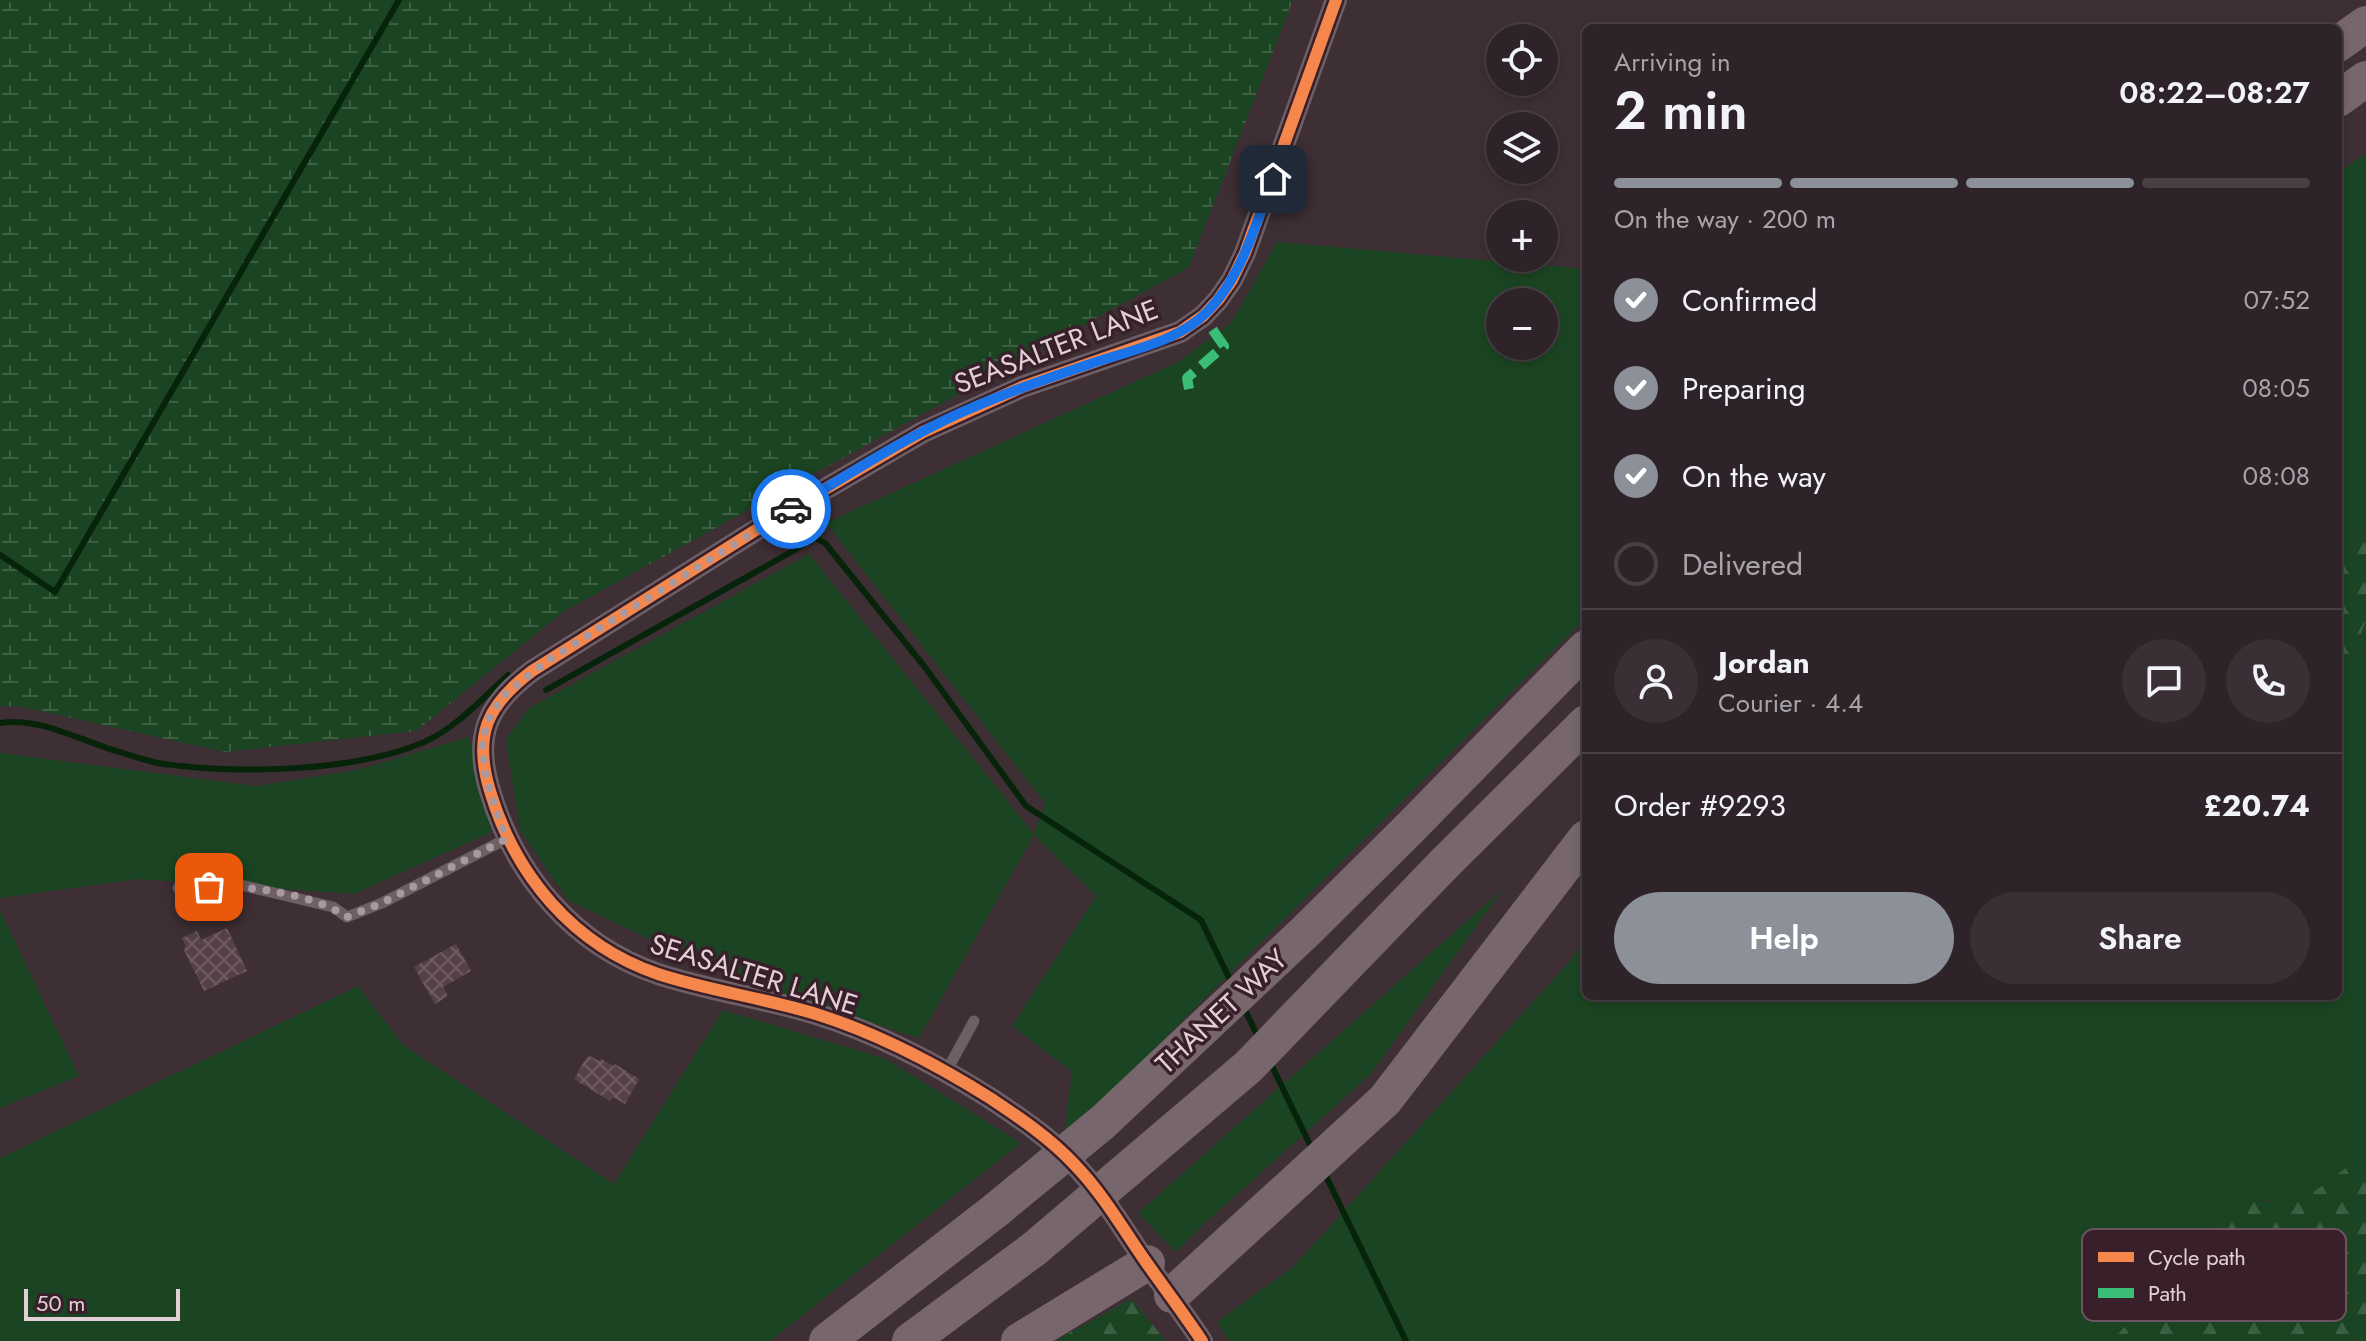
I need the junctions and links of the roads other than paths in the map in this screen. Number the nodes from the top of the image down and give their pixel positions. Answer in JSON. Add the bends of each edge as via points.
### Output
{"nodes":[{"id":1,"x":1336,"y":0,"type":"edge"},
{"id":2,"x":2366,"y":24,"type":"edge"},
{"id":3,"x":2342,"y":41,"type":"edge"},
{"id":4,"x":2366,"y":79,"type":"edge"},
{"id":5,"x":2342,"y":96,"type":"edge"},
{"id":6,"x":1582,"y":652,"type":"edge"},
{"id":7,"x":1582,"y":727,"type":"edge"},
{"id":8,"x":506,"y":839,"type":"junction"},
{"id":9,"x":1582,"y":843,"type":"edge"},
{"id":10,"x":178,"y":888,"type":"dead end"},
{"id":11,"x":974,"y":1021,"type":"dead end"},
{"id":12,"x":946,"y":1072,"type":"junction"},
{"id":13,"x":1147,"y":1263,"type":"junction"},
{"id":14,"x":1172,"y":1295,"type":"junction"},
{"id":15,"x":827,"y":1341,"type":"edge"},
{"id":16,"x":910,"y":1341,"type":"edge"},
{"id":17,"x":1019,"y":1341,"type":"edge"},
{"id":18,"x":1202,"y":1341,"type":"edge"}],
"edges":[{"from":1,"to":8,"type":"street","name":"SEASALTER LANE","via":[[1245,253],[1232,280],[1203,316],[1180,332],[1022,387],[923,432],[532,671],[496,705],[482,740],[486,779]]},
{"from":2,"to":3,"type":"highway"},
{"from":4,"to":5,"type":"highway"},
{"from":6,"to":15,"type":"highway","name":"THANET WAY","bridge":true,"via":[[1305,932],[1103,1122]]},
{"from":7,"to":16,"type":"highway","name":"THANET WAY","bridge":true,"via":[[1248,1067],[1034,1249]]},
{"from":8,"to":10,"type":"lane","via":[[347,917],[333,907],[241,885]]},
{"from":8,"to":12,"type":"street","name":"SEASALTER LANE","via":[[533,884],[557,910],[622,957],[686,982],[819,1015]]},
{"from":9,"to":14,"type":"highway","via":[[1385,1100]]},
{"from":11,"to":12,"type":"lane"},
{"from":12,"to":13,"type":"street","name":"SEASALTER LANE","via":[[1039,1132],[1076,1165]]},
{"from":13,"to":14,"type":"street","name":"SEASALTER LANE"},
{"from":13,"to":17,"type":"highway"},
{"from":14,"to":18,"type":"street","name":"SEASALTER LANE"}]}
